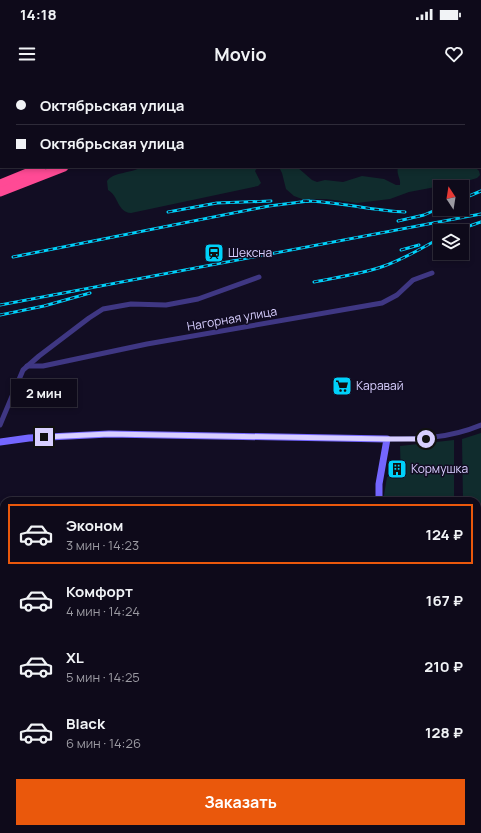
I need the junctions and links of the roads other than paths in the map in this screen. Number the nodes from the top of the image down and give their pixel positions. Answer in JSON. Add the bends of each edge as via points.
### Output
{"nodes":[{"id":1,"x":40,"y":168,"type":"edge"},
{"id":2,"x":61,"y":168,"type":"edge"},
{"id":3,"x":0,"y":184,"type":"edge"},
{"id":4,"x":0,"y":192,"type":"edge"},
{"id":5,"x":432,"y":274,"type":"dead end"},
{"id":6,"x":258,"y":277,"type":"dead end"},
{"id":7,"x":27,"y":366,"type":"junction"},
{"id":8,"x":0,"y":425,"type":"edge"},
{"id":9,"x":481,"y":425,"type":"edge"},
{"id":10,"x":387,"y":439,"type":"junction"},
{"id":11,"x":0,"y":442,"type":"edge"},
{"id":12,"x":379,"y":497,"type":"edge"}],
"edges":[{"from":1,"to":3,"type":"highway"},
{"from":2,"to":4,"type":"highway"},
{"from":5,"to":7,"type":"street","name":"Нагорная улица","via":[[413,280],[397,295],[382,303],[147,344],[43,366]]},
{"from":6,"to":7,"type":"street","via":[[198,299],[166,306],[131,304],[103,309]]},
{"from":7,"to":8,"type":"street"},
{"from":9,"to":10,"type":"street","via":[[442,437]]},
{"from":10,"to":11,"type":"street","via":[[109,434]]},
{"from":10,"to":12,"type":"street"}]}
